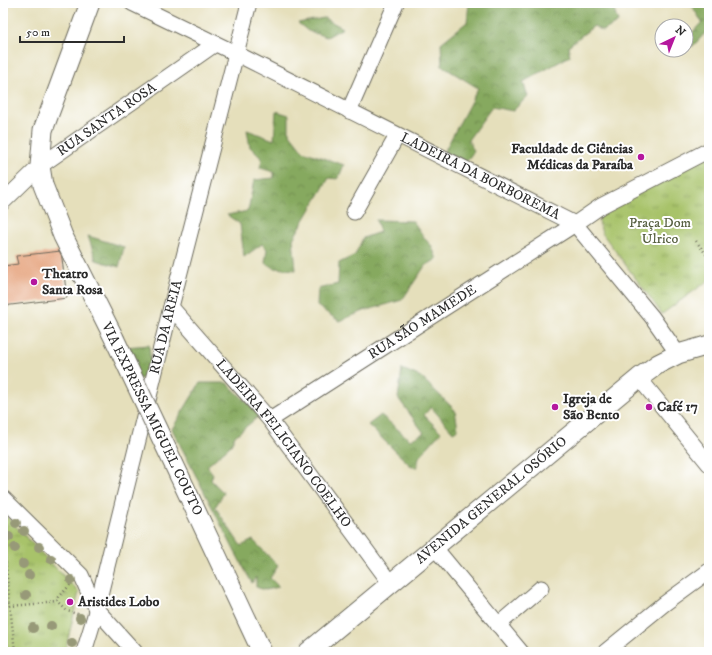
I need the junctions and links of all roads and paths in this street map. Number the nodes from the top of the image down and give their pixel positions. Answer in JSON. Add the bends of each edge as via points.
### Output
{"nodes":[{"id":1,"x":90,"y":3,"type":"edge"},
{"id":2,"x":132,"y":3,"type":"edge"},
{"id":3,"x":249,"y":3,"type":"edge"},
{"id":4,"x":396,"y":3,"type":"edge"},
{"id":5,"x":215,"y":44,"type":"junction"},
{"id":6,"x":237,"y":54,"type":"junction"},
{"id":7,"x":349,"y":111,"type":"junction"},
{"id":8,"x":397,"y":136,"type":"junction"},
{"id":9,"x":709,"y":150,"type":"edge"},
{"id":10,"x":40,"y":166,"type":"junction"},
{"id":11,"x":3,"y":202,"type":"edge"},
{"id":12,"x":354,"y":212,"type":"dead end"},
{"id":13,"x":575,"y":224,"type":"junction"},
{"id":14,"x":696,"y":241,"type":"dead end"},
{"id":15,"x":709,"y":258,"type":"edge"},
{"id":16,"x":171,"y":307,"type":"junction"},
{"id":17,"x":709,"y":345,"type":"edge"},
{"id":18,"x":678,"y":354,"type":"junction"},
{"id":19,"x":639,"y":378,"type":"junction"},
{"id":20,"x":270,"y":420,"type":"junction"},
{"id":21,"x":709,"y":464,"type":"edge"},
{"id":22,"x":3,"y":498,"type":"edge"},
{"id":23,"x":3,"y":538,"type":"edge"},
{"id":24,"x":435,"y":548,"type":"junction"},
{"id":25,"x":709,"y":571,"type":"edge"},
{"id":26,"x":81,"y":575,"type":"junction"},
{"id":27,"x":391,"y":584,"type":"junction"},
{"id":28,"x":541,"y":588,"type":"dead end"},
{"id":29,"x":58,"y":602,"type":"junction"},
{"id":30,"x":10,"y":606,"type":"junction"},
{"id":31,"x":95,"y":614,"type":"junction"},
{"id":32,"x":498,"y":625,"type":"junction"},
{"id":33,"x":15,"y":652,"type":"edge"},
{"id":34,"x":84,"y":652,"type":"edge"},
{"id":35,"x":135,"y":652,"type":"edge"},
{"id":36,"x":262,"y":652,"type":"edge"},
{"id":37,"x":308,"y":652,"type":"edge"},
{"id":38,"x":521,"y":652,"type":"edge"},
{"id":39,"x":605,"y":652,"type":"edge"}],
"edges":[{"from":1,"to":10,"type":"main road","name":"VIA EXPRESSA MIGUEL COUTO","via":[[43,130]]},
{"from":2,"to":5,"type":"street","name":"LADEIRA DA BORBOREMA"},
{"from":3,"to":6,"type":"street","name":"RUA DA AREIA"},
{"from":4,"to":7,"type":"street"},
{"from":5,"to":6,"type":"street","name":"LADEIRA DA BORBOREMA"},
{"from":5,"to":10,"type":"street","name":"RUA SANTA ROSA"},
{"from":6,"to":7,"type":"street","name":"LADEIRA DA BORBOREMA"},
{"from":6,"to":16,"type":"street","name":"RUA DA AREIA"},
{"from":7,"to":8,"type":"street","name":"LADEIRA DA BORBOREMA"},
{"from":8,"to":12,"type":"street"},
{"from":8,"to":13,"type":"street","name":"LADEIRA DA BORBOREMA"},
{"from":9,"to":13,"type":"street","via":[[601,206]]},
{"from":10,"to":11,"type":"street","name":"RUA SANTA ROSA"},
{"from":10,"to":36,"type":"main road","name":"VIA EXPRESSA MIGUEL COUTO","bridge":true,"via":[[44,185],[63,236]]},
{"from":13,"to":18,"type":"street","name":"LADEIRA DA BORBOREMA","via":[[652,317]]},
{"from":13,"to":20,"type":"street","name":"RUA SÃO MAMEDE"},
{"from":14,"to":15,"type":"path"},
{"from":16,"to":20,"type":"street","name":"LADEIRA FELICIANO COELHO"},
{"from":16,"to":31,"type":"street","name":"RUA DA AREIA"},
{"from":17,"to":18,"type":"main road"},
{"from":18,"to":19,"type":"main road","name":"AVENIDA GENERAL OSÓRIO"},
{"from":19,"to":21,"type":"street"},
{"from":19,"to":24,"type":"main road","name":"AVENIDA GENERAL OSÓRIO"},
{"from":20,"to":27,"type":"street","name":"LADEIRA FELICIANO COELHO"},
{"from":22,"to":26,"type":"street"},
{"from":23,"to":30,"type":"path"},
{"from":24,"to":27,"type":"main road","name":"AVENIDA GENERAL OSÓRIO"},
{"from":24,"to":32,"type":"street"},
{"from":25,"to":39,"type":"street"},
{"from":26,"to":29,"type":"path","via":[[62,593]]},
{"from":26,"to":31,"type":"street"},
{"from":27,"to":37,"type":"main road","name":"AVENIDA GENERAL OSÓRIO"},
{"from":28,"to":32,"type":"street"},
{"from":29,"to":30,"type":"path"},
{"from":29,"to":31,"type":"path","via":[[67,610]]},
{"from":30,"to":33,"type":"path"},
{"from":31,"to":34,"type":"street","name":"RUA DA AREIA"},
{"from":31,"to":35,"type":"street"},
{"from":32,"to":38,"type":"street"}]}
